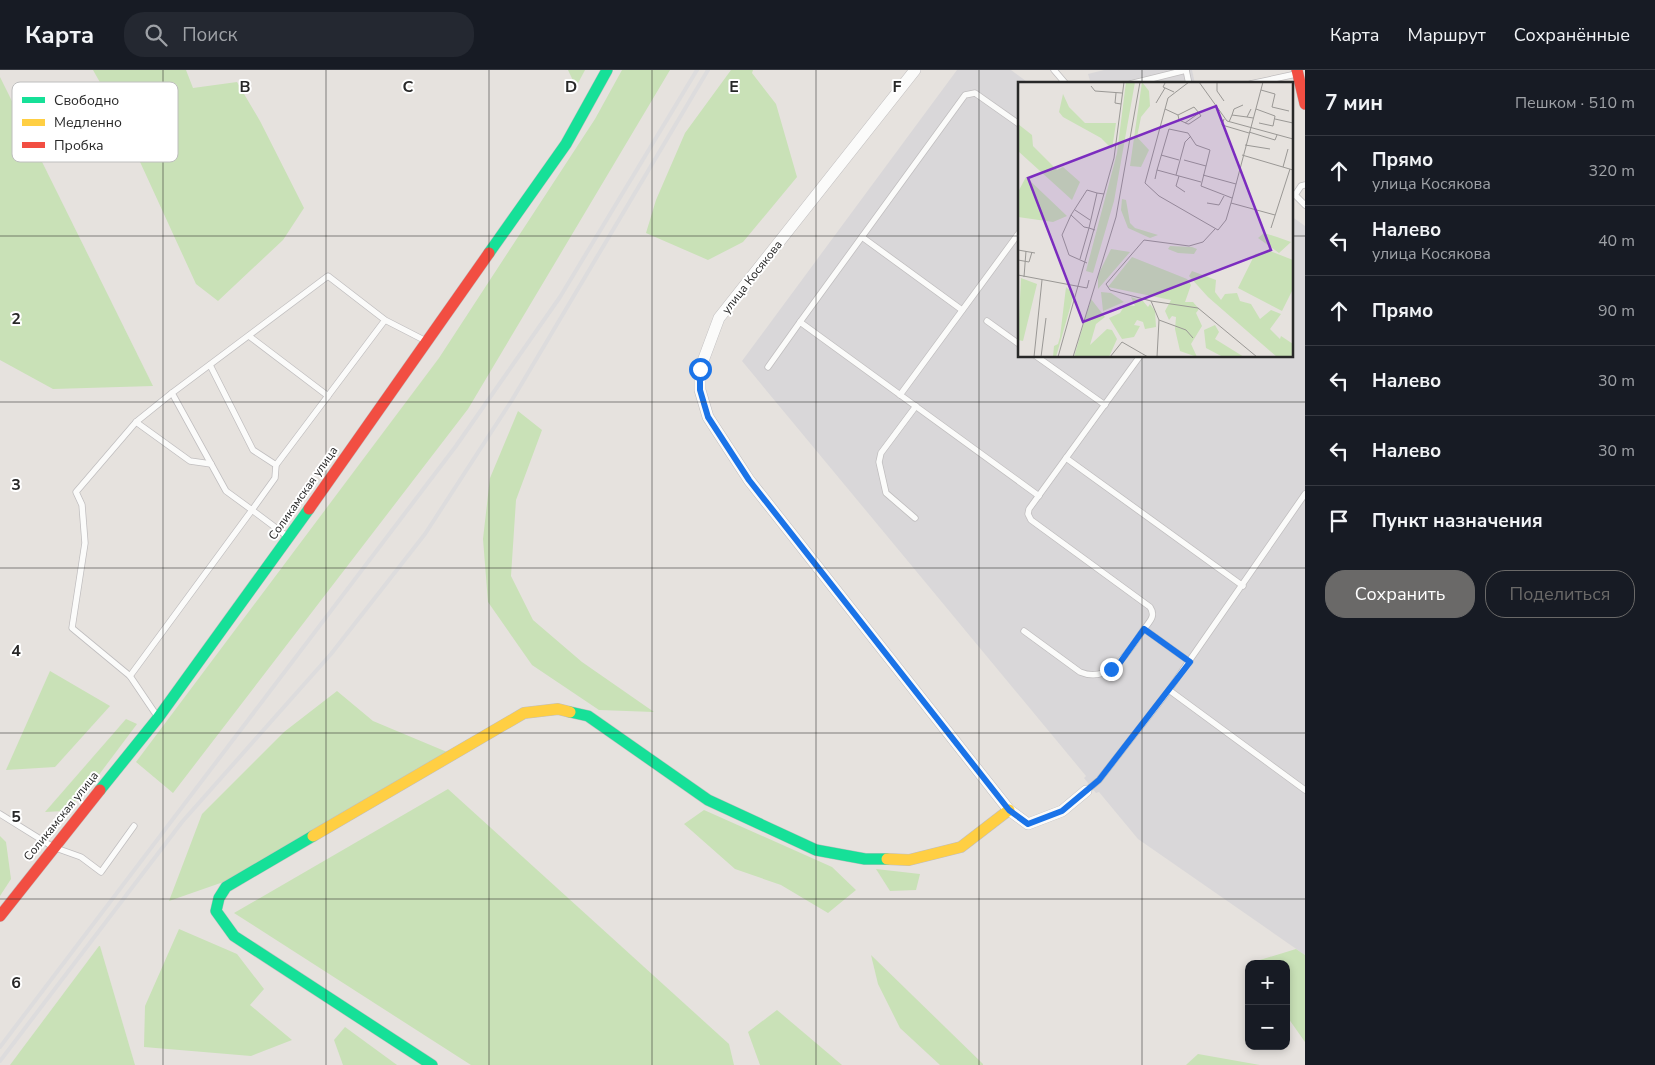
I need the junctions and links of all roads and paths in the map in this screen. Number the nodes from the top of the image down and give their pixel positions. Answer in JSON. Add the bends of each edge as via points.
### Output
{"nodes":[{"id":1,"x":607,"y":70,"type":"edge"},
{"id":2,"x":915,"y":70,"type":"edge"},
{"id":3,"x":1054,"y":70,"type":"edge"},
{"id":4,"x":1186,"y":70,"type":"edge"},
{"id":5,"x":1298,"y":72,"type":"edge"},
{"id":6,"x":1064,"y":82,"type":"edge"},
{"id":7,"x":1138,"y":82,"type":"edge"},
{"id":8,"x":1258,"y":82,"type":"edge"},
{"id":9,"x":1305,"y":104,"type":"edge"},
{"id":10,"x":1018,"y":123,"type":"edge"},
{"id":11,"x":1305,"y":185,"type":"edge"},
{"id":12,"x":1305,"y":205,"type":"edge"},
{"id":13,"x":1018,"y":234,"type":"edge"},
{"id":14,"x":862,"y":237,"type":"junction"},
{"id":15,"x":962,"y":310,"type":"junction"},
{"id":16,"x":385,"y":320,"type":"junction"},
{"id":17,"x":987,"y":321,"type":"dead end"},
{"id":18,"x":800,"y":322,"type":"junction"},
{"id":19,"x":249,"y":336,"type":"junction"},
{"id":20,"x":426,"y":341,"type":"junction"},
{"id":21,"x":1018,"y":343,"type":"edge"},
{"id":22,"x":1039,"y":358,"type":"edge"},
{"id":23,"x":1139,"y":358,"type":"edge"},
{"id":24,"x":210,"y":365,"type":"junction"},
{"id":25,"x":768,"y":367,"type":"dead end"},
{"id":26,"x":172,"y":393,"type":"junction"},
{"id":27,"x":900,"y":395,"type":"junction"},
{"id":28,"x":328,"y":396,"type":"junction"},
{"id":29,"x":1105,"y":405,"type":"junction"},
{"id":30,"x":916,"y":406,"type":"junction"},
{"id":31,"x":136,"y":422,"type":"junction"},
{"id":32,"x":1066,"y":458,"type":"junction"},
{"id":33,"x":211,"y":464,"type":"junction"},
{"id":34,"x":276,"y":465,"type":"junction"},
{"id":35,"x":1305,"y":494,"type":"edge"},
{"id":36,"x":1039,"y":496,"type":"junction"},
{"id":37,"x":252,"y":510,"type":"junction"},
{"id":38,"x":915,"y":518,"type":"dead end"},
{"id":39,"x":289,"y":538,"type":"junction"},
{"id":40,"x":1243,"y":586,"type":"junction"},
{"id":41,"x":1144,"y":629,"type":"junction"},
{"id":42,"x":1024,"y":631,"type":"dead end"},
{"id":43,"x":1190,"y":662,"type":"junction"},
{"id":44,"x":130,"y":676,"type":"junction"},
{"id":45,"x":1169,"y":690,"type":"junction"},
{"id":46,"x":158,"y":718,"type":"junction"},
{"id":47,"x":1305,"y":790,"type":"edge"},
{"id":48,"x":1086,"y":791,"type":"joint"},
{"id":49,"x":1009,"y":810,"type":"junction"},
{"id":50,"x":0,"y":814,"type":"edge"},
{"id":51,"x":134,"y":826,"type":"dead end"},
{"id":52,"x":53,"y":847,"type":"junction"},
{"id":53,"x":0,"y":916,"type":"edge"},
{"id":54,"x":432,"y":1065,"type":"edge"}],
"edges":[{"from":1,"to":20,"type":"street","name":"Соликамская улица","via":[[566,144]]},
{"from":2,"to":49,"type":"street","name":"улица Косякова","via":[[719,318],[700,369],[700,390],[708,417],[749,480]]},
{"from":3,"to":6,"type":"lane"},
{"from":4,"to":7,"type":"lane"},
{"from":5,"to":8,"type":"lane"},
{"from":5,"to":9,"type":"street"},
{"from":10,"to":14,"type":"lane","via":[[975,93],[965,95]]},
{"from":11,"to":12,"type":"lane","via":[[1295,195]]},
{"from":13,"to":15,"type":"lane"},
{"from":14,"to":15,"type":"lane"},
{"from":14,"to":18,"type":"lane"},
{"from":15,"to":27,"type":"lane"},
{"from":16,"to":19,"type":"lane","via":[[328,276]]},
{"from":16,"to":20,"type":"lane"},
{"from":16,"to":28,"type":"lane"},
{"from":17,"to":21,"type":"lane"},
{"from":18,"to":25,"type":"lane"},
{"from":18,"to":27,"type":"lane"},
{"from":19,"to":24,"type":"lane"},
{"from":19,"to":28,"type":"lane"},
{"from":20,"to":39,"type":"street","name":"Соликамская улица"},
{"from":22,"to":29,"type":"lane"},
{"from":23,"to":29,"type":"lane"},
{"from":24,"to":26,"type":"lane"},
{"from":24,"to":34,"type":"lane","via":[[253,450]]},
{"from":26,"to":31,"type":"lane"},
{"from":26,"to":33,"type":"lane"},
{"from":27,"to":30,"type":"lane"},
{"from":28,"to":34,"type":"lane"},
{"from":29,"to":32,"type":"lane"},
{"from":30,"to":36,"type":"lane"},
{"from":30,"to":38,"type":"lane","via":[[879,458],[886,494]]},
{"from":31,"to":33,"type":"lane","via":[[190,461]]},
{"from":31,"to":44,"type":"lane","via":[[76,492],[82,505],[85,543],[72,625],[73,631]]},
{"from":32,"to":36,"type":"lane"},
{"from":32,"to":40,"type":"lane"},
{"from":33,"to":37,"type":"lane","via":[[226,491]]},
{"from":34,"to":37,"type":"lane","via":[[275,478]]},
{"from":35,"to":40,"type":"lane"},
{"from":36,"to":41,"type":"lane","via":[[1028,514],[1031,520],[1150,606],[1152,618]]},
{"from":37,"to":39,"type":"lane"},
{"from":37,"to":44,"type":"lane"},
{"from":39,"to":46,"type":"street","name":"Соликамская улица"},
{"from":40,"to":43,"type":"lane"},
{"from":41,"to":42,"type":"lane","via":[[1116,667],[1090,675],[1080,672]]},
{"from":41,"to":43,"type":"lane"},
{"from":43,"to":45,"type":"lane"},
{"from":44,"to":46,"type":"lane"},
{"from":45,"to":47,"type":"lane"},
{"from":45,"to":48,"type":"lane","via":[[1099,780]]},
{"from":46,"to":52,"type":"street","name":"Соликамская улица"},
{"from":48,"to":49,"type":"street","name":"улица Косякова","via":[[1062,811],[1028,824]]},
{"from":49,"to":54,"type":"street","via":[[961,847],[909,860],[865,859],[816,850],[708,800],[588,716],[558,709],[524,713],[226,887],[219,898],[216,911],[234,936]]},
{"from":50,"to":52,"type":"lane"},
{"from":51,"to":52,"type":"lane","via":[[101,872],[81,857]]},
{"from":52,"to":53,"type":"street","name":"Соликамская улица"}]}
